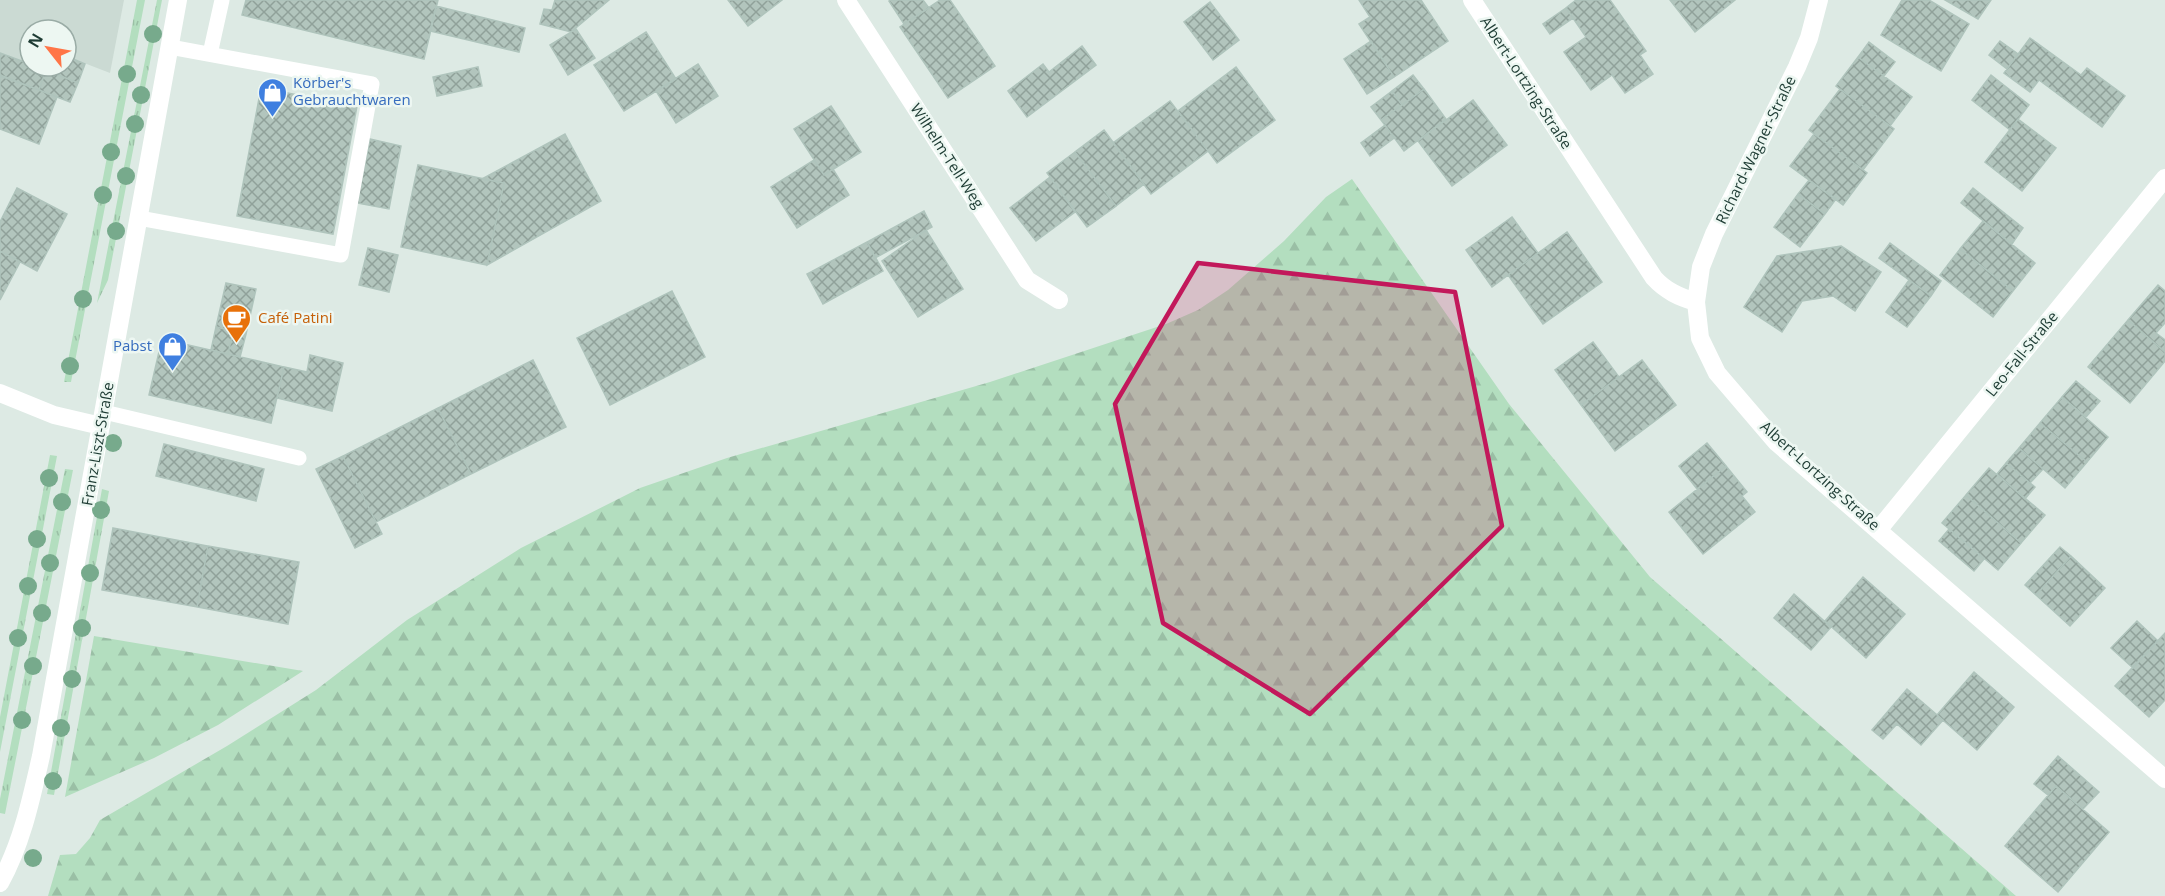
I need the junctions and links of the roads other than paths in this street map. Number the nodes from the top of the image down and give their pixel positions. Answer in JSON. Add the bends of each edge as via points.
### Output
{"nodes":[{"id":1,"x":178,"y":0,"type":"edge"},
{"id":2,"x":222,"y":0,"type":"edge"},
{"id":3,"x":846,"y":0,"type":"edge"},
{"id":4,"x":1472,"y":0,"type":"edge"},
{"id":5,"x":1819,"y":0,"type":"edge"},
{"id":6,"x":170,"y":46,"type":"junction"},
{"id":7,"x":210,"y":54,"type":"junction"},
{"id":8,"x":2165,"y":178,"type":"edge"},
{"id":9,"x":139,"y":218,"type":"junction"},
{"id":10,"x":1059,"y":300,"type":"dead end"},
{"id":11,"x":1696,"y":302,"type":"junction"},
{"id":12,"x":0,"y":393,"type":"edge"},
{"id":13,"x":102,"y":419,"type":"junction"},
{"id":14,"x":299,"y":458,"type":"dead end"},
{"id":15,"x":1879,"y":529,"type":"junction"},
{"id":16,"x":2165,"y":779,"type":"edge"},
{"id":17,"x":0,"y":883,"type":"edge"}],
"edges":[{"from":1,"to":6,"type":"street","name":"Franz-Liszt-Straße"},
{"from":2,"to":7,"type":"lane"},
{"from":3,"to":10,"type":"street","name":"Wilhelm-Tell-Weg","via":[[1027,280]]},
{"from":4,"to":11,"type":"street","name":"Albert-Lortzing-Straße","via":[[1654,278],[1663,288]]},
{"from":5,"to":11,"type":"street","name":"Richard-Wagner-Straße","via":[[1797,67],[1714,234],[1701,267]]},
{"from":6,"to":7,"type":"lane"},
{"from":6,"to":9,"type":"street","name":"Franz-Liszt-Straße"},
{"from":7,"to":9,"type":"lane","via":[[372,84],[341,255]]},
{"from":8,"to":15,"type":"street","name":"Leo-Fall-Straße"},
{"from":9,"to":13,"type":"street","name":"Franz-Liszt-Straße"},
{"from":11,"to":15,"type":"street","name":"Albert-Lortzing-Straße","via":[[1700,338],[1718,373],[1746,409],[1776,442]]},
{"from":12,"to":13,"type":"street","via":[[54,415]]},
{"from":13,"to":14,"type":"lane"},
{"from":13,"to":17,"type":"street","name":"Franz-Liszt-Straße","via":[[41,756],[25,825]]},
{"from":15,"to":16,"type":"street","name":"Albert-Lortzing-Straße"}]}
